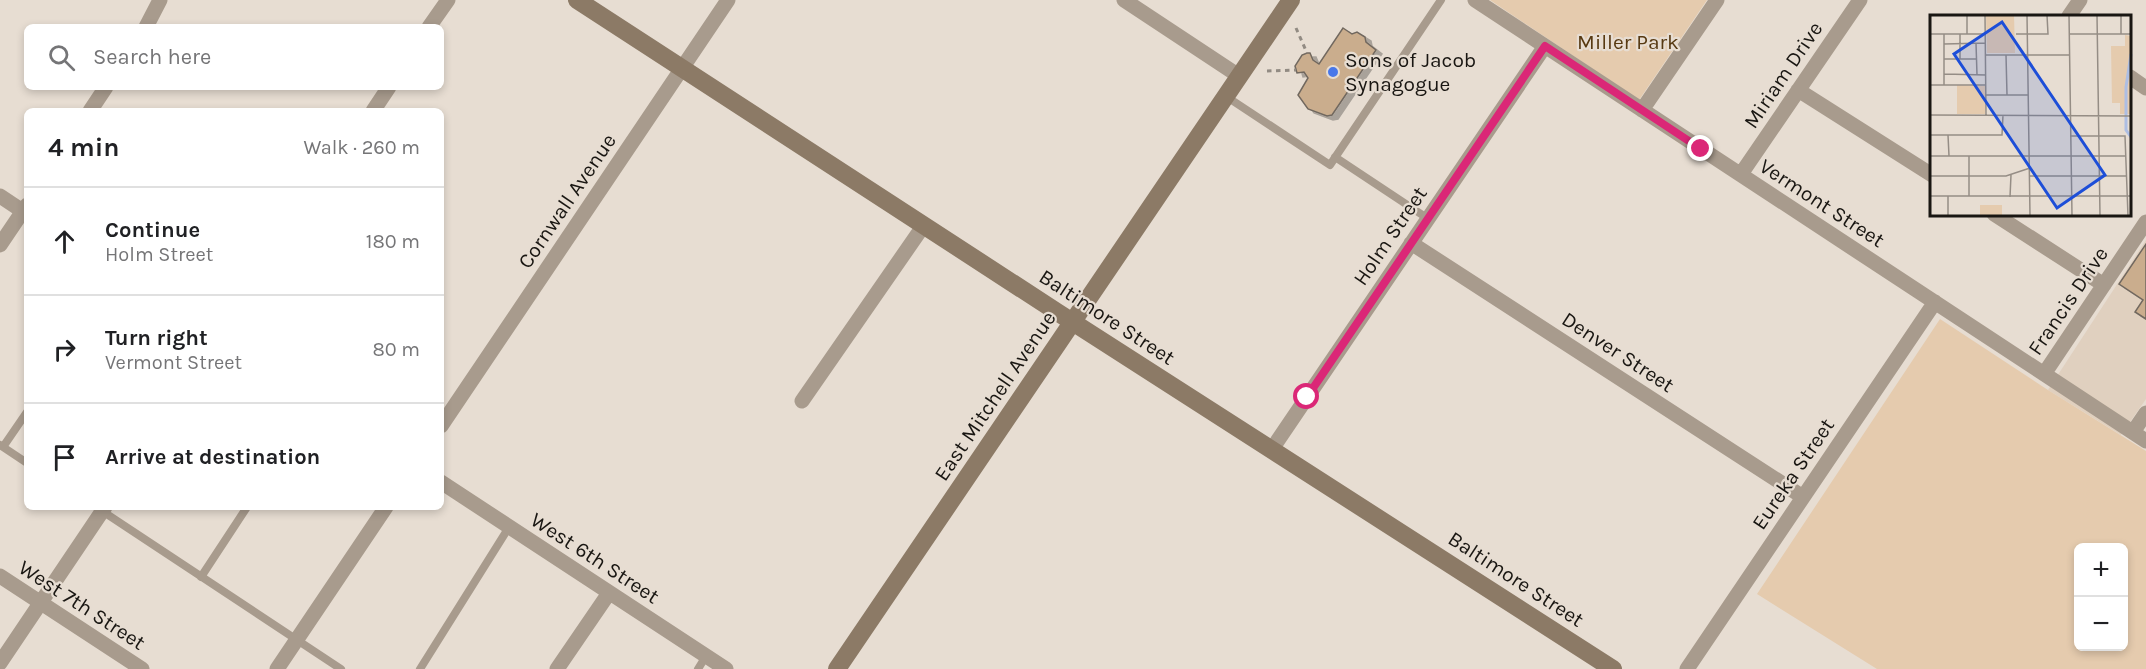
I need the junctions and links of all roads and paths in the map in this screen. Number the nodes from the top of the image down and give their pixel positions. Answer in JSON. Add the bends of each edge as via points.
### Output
{"nodes":[{"id":1,"x":160,"y":0,"type":"edge"},
{"id":2,"x":448,"y":0,"type":"edge"},
{"id":3,"x":577,"y":0,"type":"edge"},
{"id":4,"x":728,"y":0,"type":"edge"},
{"id":5,"x":1124,"y":0,"type":"edge"},
{"id":6,"x":1291,"y":0,"type":"edge"},
{"id":7,"x":1441,"y":0,"type":"edge"},
{"id":8,"x":1475,"y":0,"type":"edge"},
{"id":9,"x":1717,"y":0,"type":"edge"},
{"id":10,"x":1860,"y":0,"type":"edge"},
{"id":11,"x":2080,"y":0,"type":"edge"},
{"id":12,"x":2070,"y":15,"type":"edge"},
{"id":13,"x":148,"y":24,"type":"edge"},
{"id":14,"x":431,"y":24,"type":"edge"},
{"id":15,"x":1296,"y":28,"type":"dead end"},
{"id":16,"x":1545,"y":46,"type":"junction"},
{"id":17,"x":1307,"y":53,"type":"dead end"},
{"id":18,"x":682,"y":68,"type":"junction"},
{"id":19,"x":1267,"y":70,"type":"dead end"},
{"id":20,"x":1296,"y":70,"type":"dead end"},
{"id":21,"x":1239,"y":76,"type":"junction"},
{"id":22,"x":2131,"y":78,"type":"edge"},
{"id":23,"x":2146,"y":88,"type":"edge"},
{"id":24,"x":104,"y":90,"type":"edge"},
{"id":25,"x":387,"y":90,"type":"edge"},
{"id":26,"x":1798,"y":90,"type":"junction"},
{"id":27,"x":1225,"y":97,"type":"junction"},
{"id":28,"x":92,"y":108,"type":"edge"},
{"id":29,"x":375,"y":108,"type":"edge"},
{"id":30,"x":1642,"y":110,"type":"junction"},
{"id":31,"x":1335,"y":157,"type":"junction"},
{"id":32,"x":1741,"y":174,"type":"junction"},
{"id":33,"x":1930,"y":174,"type":"edge"},
{"id":34,"x":0,"y":196,"type":"edge"},
{"id":35,"x":24,"y":209,"type":"edge"},
{"id":36,"x":24,"y":213,"type":"edge"},
{"id":37,"x":1997,"y":216,"type":"edge"},
{"id":38,"x":1427,"y":218,"type":"junction"},
{"id":39,"x":2146,"y":222,"type":"edge"},
{"id":40,"x":924,"y":225,"type":"junction"},
{"id":41,"x":1411,"y":243,"type":"junction"},
{"id":42,"x":0,"y":245,"type":"edge"},
{"id":43,"x":2104,"y":285,"type":"junction"},
{"id":44,"x":1935,"y":302,"type":"junction"},
{"id":45,"x":1073,"y":322,"type":"junction"},
{"id":46,"x":2044,"y":374,"type":"junction"},
{"id":47,"x":802,"y":401,"type":"dead end"},
{"id":48,"x":2146,"y":413,"type":"edge"},
{"id":49,"x":24,"y":416,"type":"edge"},
{"id":50,"x":444,"y":422,"type":"edge"},
{"id":51,"x":2140,"y":436,"type":"edge"},
{"id":52,"x":2,"y":446,"type":"edge"},
{"id":53,"x":1272,"y":449,"type":"junction"},
{"id":54,"x":24,"y":461,"type":"edge"},
{"id":55,"x":444,"y":484,"type":"edge"},
{"id":56,"x":1803,"y":497,"type":"junction"},
{"id":57,"x":100,"y":510,"type":"edge"},
{"id":58,"x":104,"y":510,"type":"edge"},
{"id":59,"x":246,"y":510,"type":"edge"},
{"id":60,"x":384,"y":510,"type":"edge"},
{"id":61,"x":509,"y":526,"type":"junction"},
{"id":62,"x":0,"y":576,"type":"edge"},
{"id":63,"x":201,"y":577,"type":"junction"},
{"id":64,"x":609,"y":593,"type":"junction"},
{"id":65,"x":41,"y":603,"type":"junction"},
{"id":66,"x":297,"y":640,"type":"junction"},
{"id":67,"x":0,"y":663,"type":"edge"},
{"id":68,"x":702,"y":663,"type":"edge"},
{"id":69,"x":142,"y":669,"type":"edge"},
{"id":70,"x":277,"y":669,"type":"edge"},
{"id":71,"x":341,"y":669,"type":"edge"},
{"id":72,"x":420,"y":669,"type":"edge"},
{"id":73,"x":557,"y":669,"type":"edge"},
{"id":74,"x":726,"y":669,"type":"edge"},
{"id":75,"x":837,"y":669,"type":"edge"},
{"id":76,"x":1613,"y":669,"type":"edge"},
{"id":77,"x":1687,"y":669,"type":"edge"}],
"edges":[{"from":1,"to":13,"type":"street"},
{"from":2,"to":14,"type":"street"},
{"from":3,"to":18,"type":"street","name":"Baltimore Street"},
{"from":4,"to":18,"type":"street","name":"Cornwall Avenue"},
{"from":5,"to":21,"type":"street"},
{"from":6,"to":21,"type":"street","name":"East Mitchell Avenue"},
{"from":7,"to":31,"type":"lane"},
{"from":8,"to":16,"type":"street","name":"Vermont Street"},
{"from":9,"to":30,"type":"street"},
{"from":10,"to":26,"type":"street","name":"Miriam Drive"},
{"from":11,"to":12,"type":"street"},
{"from":15,"to":17,"type":"path"},
{"from":16,"to":30,"type":"street","name":"Vermont Street"},
{"from":16,"to":38,"type":"street","name":"Holm Street"},
{"from":18,"to":40,"type":"street","name":"Baltimore Street"},
{"from":18,"to":50,"type":"street","name":"Cornwall Avenue"},
{"from":19,"to":20,"type":"path"},
{"from":21,"to":27,"type":"street","name":"East Mitchell Avenue"},
{"from":22,"to":23,"type":"street"},
{"from":24,"to":28,"type":"street"},
{"from":25,"to":29,"type":"street"},
{"from":26,"to":32,"type":"street","name":"Miriam Drive"},
{"from":26,"to":33,"type":"street"},
{"from":27,"to":31,"type":"lane","via":[[1330,165]]},
{"from":27,"to":45,"type":"street","name":"East Mitchell Avenue"},
{"from":30,"to":32,"type":"street","name":"Vermont Street"},
{"from":31,"to":38,"type":"lane"},
{"from":32,"to":44,"type":"street","name":"Vermont Street"},
{"from":34,"to":35,"type":"street"},
{"from":36,"to":42,"type":"street"},
{"from":37,"to":43,"type":"street"},
{"from":38,"to":41,"type":"street","name":"Holm Street"},
{"from":39,"to":43,"type":"street","name":"Francis Drive"},
{"from":40,"to":45,"type":"street","name":"Baltimore Street"},
{"from":40,"to":47,"type":"street"},
{"from":41,"to":53,"type":"street","name":"Holm Street"},
{"from":41,"to":56,"type":"street","name":"Denver Street"},
{"from":43,"to":46,"type":"street","name":"Francis Drive"},
{"from":44,"to":46,"type":"street","name":"Vermont Street"},
{"from":44,"to":56,"type":"street","name":"Eureka Street"},
{"from":45,"to":53,"type":"street","name":"Baltimore Street"},
{"from":45,"to":75,"type":"street","name":"East Mitchell Avenue"},
{"from":46,"to":51,"type":"street","name":"Vermont Street"},
{"from":48,"to":51,"type":"street"},
{"from":49,"to":52,"type":"lane"},
{"from":52,"to":54,"type":"lane"},
{"from":53,"to":76,"type":"street","name":"Baltimore Street"},
{"from":55,"to":61,"type":"street","name":"West 6th Street"},
{"from":56,"to":77,"type":"street","name":"Eureka Street"},
{"from":57,"to":65,"type":"street"},
{"from":58,"to":63,"type":"lane"},
{"from":59,"to":63,"type":"lane"},
{"from":60,"to":66,"type":"street"},
{"from":61,"to":64,"type":"street","name":"West 6th Street"},
{"from":61,"to":72,"type":"lane"},
{"from":62,"to":65,"type":"street","name":"West 7th Street"},
{"from":63,"to":66,"type":"lane"},
{"from":64,"to":68,"type":"street","name":"West 6th Street"},
{"from":64,"to":73,"type":"street"},
{"from":65,"to":67,"type":"street"},
{"from":65,"to":69,"type":"street","name":"West 7th Street"},
{"from":66,"to":70,"type":"street"},
{"from":66,"to":71,"type":"lane"},
{"from":68,"to":74,"type":"street","name":"West 6th Street"}]}
